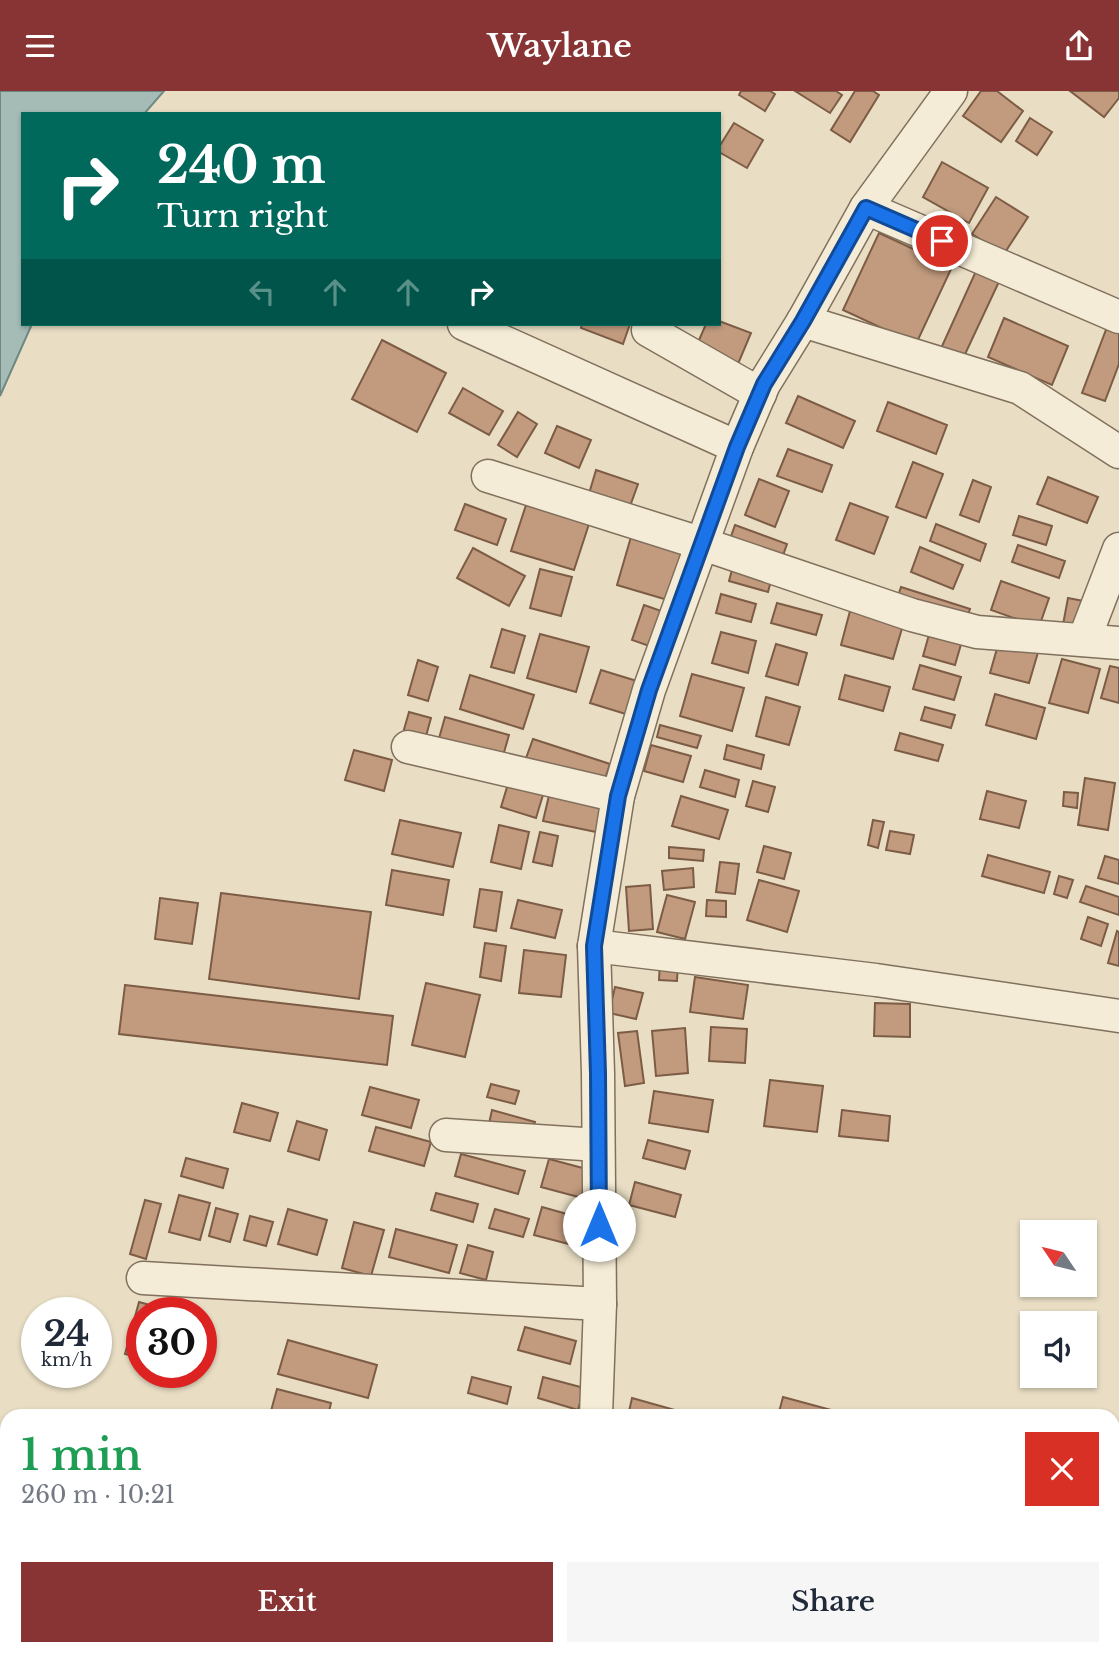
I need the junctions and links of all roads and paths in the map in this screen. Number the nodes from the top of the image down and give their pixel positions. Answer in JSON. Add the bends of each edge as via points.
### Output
{"nodes":[{"id":1,"x":951,"y":91,"type":"edge"},
{"id":2,"x":866,"y":208,"type":"junction"},
{"id":3,"x":1119,"y":317,"type":"edge"},
{"id":4,"x":803,"y":321,"type":"junction"},
{"id":5,"x":468,"y":326,"type":"edge"},
{"id":6,"x":648,"y":330,"type":"dead end"},
{"id":7,"x":760,"y":394,"type":"junction"},
{"id":8,"x":737,"y":447,"type":"junction"},
{"id":9,"x":1119,"y":451,"type":"edge"},
{"id":10,"x":488,"y":476,"type":"dead end"},
{"id":11,"x":703,"y":544,"type":"junction"},
{"id":12,"x":1119,"y":549,"type":"edge"},
{"id":13,"x":1084,"y":640,"type":"junction"},
{"id":14,"x":1119,"y":643,"type":"edge"},
{"id":15,"x":408,"y":747,"type":"dead end"},
{"id":16,"x":618,"y":796,"type":"junction"},
{"id":17,"x":594,"y":946,"type":"junction"},
{"id":18,"x":1119,"y":1016,"type":"edge"},
{"id":19,"x":446,"y":1135,"type":"dead end"},
{"id":20,"x":598,"y":1145,"type":"junction"},
{"id":21,"x":143,"y":1278,"type":"dead end"},
{"id":22,"x":600,"y":1304,"type":"junction"},
{"id":23,"x":596,"y":1409,"type":"edge"}],
"edges":[{"from":1,"to":2,"type":"street"},
{"from":2,"to":3,"type":"street"},
{"from":2,"to":4,"type":"street"},
{"from":4,"to":7,"type":"street"},
{"from":4,"to":9,"type":"street","via":[[1020,388]]},
{"from":5,"to":8,"type":"street"},
{"from":6,"to":7,"type":"street"},
{"from":7,"to":8,"type":"street"},
{"from":8,"to":11,"type":"street"},
{"from":10,"to":11,"type":"street"},
{"from":11,"to":13,"type":"street","via":[[912,615],[977,632]]},
{"from":11,"to":16,"type":"street","via":[[649,690]]},
{"from":12,"to":13,"type":"street"},
{"from":13,"to":14,"type":"street"},
{"from":15,"to":16,"type":"street"},
{"from":16,"to":17,"type":"street"},
{"from":17,"to":18,"type":"street","via":[[876,980]]},
{"from":17,"to":20,"type":"street"},
{"from":19,"to":20,"type":"street"},
{"from":20,"to":22,"type":"street"},
{"from":21,"to":22,"type":"street"},
{"from":22,"to":23,"type":"street"}]}
